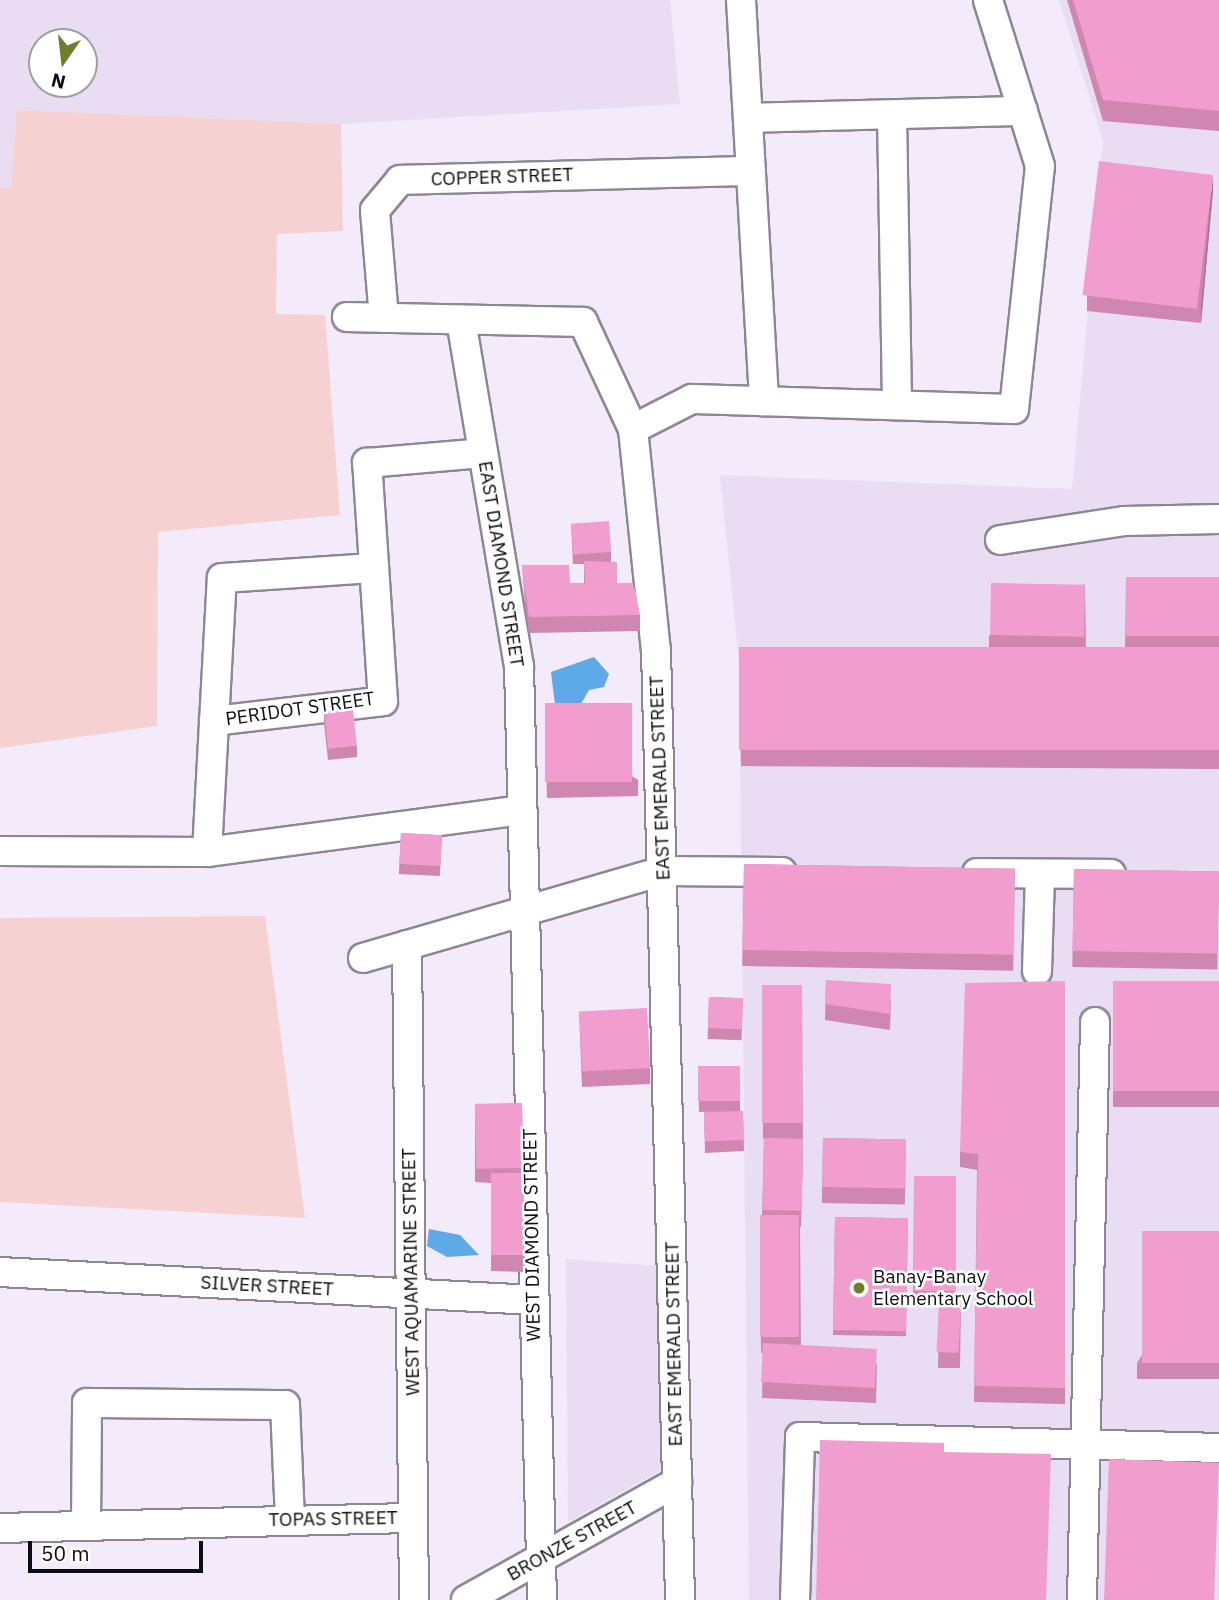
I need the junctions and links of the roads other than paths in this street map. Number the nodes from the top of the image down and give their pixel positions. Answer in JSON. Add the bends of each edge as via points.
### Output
{"nodes":[{"id":1,"x":741,"y":0,"type":"edge"},
{"id":2,"x":988,"y":0,"type":"edge"},
{"id":3,"x":1023,"y":111,"type":"junction"},
{"id":4,"x":892,"y":115,"type":"junction"},
{"id":5,"x":748,"y":118,"type":"junction"},
{"id":6,"x":751,"y":171,"type":"junction"},
{"id":7,"x":347,"y":317,"type":"dead end"},
{"id":8,"x":384,"y":318,"type":"junction"},
{"id":9,"x":461,"y":320,"type":"junction"},
{"id":10,"x":764,"y":401,"type":"junction"},
{"id":11,"x":897,"y":405,"type":"junction"},
{"id":12,"x":634,"y":429,"type":"junction"},
{"id":13,"x":483,"y":453,"type":"junction"},
{"id":14,"x":1219,"y":519,"type":"edge"},
{"id":15,"x":1000,"y":540,"type":"dead end"},
{"id":16,"x":374,"y":568,"type":"junction"},
{"id":17,"x":214,"y":721,"type":"junction"},
{"id":18,"x":522,"y":810,"type":"junction"},
{"id":19,"x":0,"y":851,"type":"edge"},
{"id":20,"x":206,"y":852,"type":"junction"},
{"id":21,"x":663,"y":871,"type":"junction"},
{"id":22,"x":817,"y":872,"type":"edge"},
{"id":23,"x":943,"y":873,"type":"edge"},
{"id":24,"x":1040,"y":874,"type":"junction"},
{"id":25,"x":1136,"y":874,"type":"edge"},
{"id":26,"x":524,"y":911,"type":"junction"},
{"id":27,"x":407,"y":945,"type":"junction"},
{"id":28,"x":363,"y":958,"type":"dead end"},
{"id":29,"x":1037,"y":971,"type":"dead end"},
{"id":30,"x":1095,"y":1022,"type":"dead end"},
{"id":31,"x":0,"y":1272,"type":"edge"},
{"id":32,"x":412,"y":1294,"type":"junction"},
{"id":33,"x":534,"y":1300,"type":"junction"},
{"id":34,"x":1085,"y":1445,"type":"junction"},
{"id":35,"x":1219,"y":1448,"type":"edge"},
{"id":36,"x":677,"y":1482,"type":"junction"},
{"id":37,"x":413,"y":1518,"type":"junction"},
{"id":38,"x":290,"y":1520,"type":"junction"},
{"id":39,"x":86,"y":1525,"type":"junction"},
{"id":40,"x":0,"y":1528,"type":"edge"},
{"id":41,"x":541,"y":1558,"type":"junction"},
{"id":42,"x":414,"y":1600,"type":"edge"},
{"id":43,"x":466,"y":1600,"type":"edge"},
{"id":44,"x":542,"y":1600,"type":"edge"},
{"id":45,"x":680,"y":1600,"type":"edge"},
{"id":46,"x":795,"y":1600,"type":"edge"},
{"id":47,"x":1082,"y":1600,"type":"edge"}],
"edges":[{"from":1,"to":5,"type":"street"},
{"from":2,"to":3,"type":"street"},
{"from":3,"to":4,"type":"street"},
{"from":3,"to":11,"type":"street","via":[[1040,166],[1014,409]]},
{"from":4,"to":5,"type":"street"},
{"from":4,"to":11,"type":"street"},
{"from":5,"to":6,"type":"street"},
{"from":6,"to":8,"type":"street","name":"COPPER STREET","via":[[400,180],[375,210]]},
{"from":6,"to":10,"type":"street"},
{"from":7,"to":8,"type":"street","name":"EAST EMERALD STREET"},
{"from":8,"to":9,"type":"street","name":"EAST EMERALD STREET"},
{"from":9,"to":12,"type":"street","name":"EAST EMERALD STREET","via":[[583,322]]},
{"from":9,"to":13,"type":"street","name":"EAST DIAMOND STREET"},
{"from":10,"to":11,"type":"street"},
{"from":10,"to":12,"type":"street","via":[[692,399]]},
{"from":12,"to":21,"type":"street","name":"EAST EMERALD STREET","via":[[656,650]]},
{"from":13,"to":16,"type":"street","name":"PERIDOT STREET","via":[[366,463]]},
{"from":13,"to":18,"type":"street","name":"EAST DIAMOND STREET","via":[[519,666]]},
{"from":14,"to":15,"type":"street","via":[[1124,521]]},
{"from":16,"to":17,"type":"street","name":"PERIDOT STREET","via":[[222,578]]},
{"from":16,"to":17,"type":"street","name":"PERIDOT STREET","via":[[383,701]]},
{"from":17,"to":20,"type":"street","name":"PERIDOT STREET"},
{"from":18,"to":20,"type":"street"},
{"from":18,"to":26,"type":"street","name":"EAST DIAMOND STREET"},
{"from":19,"to":20,"type":"street"},
{"from":21,"to":22,"type":"street"},
{"from":21,"to":26,"type":"street"},
{"from":21,"to":36,"type":"street","name":"EAST EMERALD STREET"},
{"from":23,"to":24,"type":"street"},
{"from":24,"to":25,"type":"street"},
{"from":24,"to":29,"type":"street"},
{"from":26,"to":27,"type":"street"},
{"from":26,"to":33,"type":"street","name":"WEST DIAMOND STREET"},
{"from":27,"to":28,"type":"street"},
{"from":27,"to":32,"type":"street","name":"WEST AQUAMARINE STREET"},
{"from":30,"to":34,"type":"street"},
{"from":31,"to":32,"type":"street","name":"SILVER STREET"},
{"from":32,"to":33,"type":"street","name":"SILVER STREET"},
{"from":32,"to":37,"type":"street","name":"WEST AQUAMARINE STREET"},
{"from":33,"to":41,"type":"street","name":"WEST DIAMOND STREET"},
{"from":34,"to":35,"type":"street"},
{"from":34,"to":46,"type":"street","via":[[800,1437]]},
{"from":34,"to":47,"type":"street"},
{"from":36,"to":41,"type":"street","name":"BRONZE STREET"},
{"from":36,"to":45,"type":"street","name":"EAST EMERALD STREET"},
{"from":37,"to":38,"type":"street","name":"TOPAS STREET"},
{"from":37,"to":42,"type":"street","name":"WEST AQUAMARINE STREET"},
{"from":38,"to":39,"type":"street","name":"TOPAS STREET"},
{"from":38,"to":39,"type":"street","via":[[285,1405],[87,1403]]},
{"from":39,"to":40,"type":"street","name":"TOPAS STREET"},
{"from":41,"to":43,"type":"street","name":"BRONZE STREET"},
{"from":41,"to":44,"type":"street","name":"WEST DIAMOND STREET"}]}
